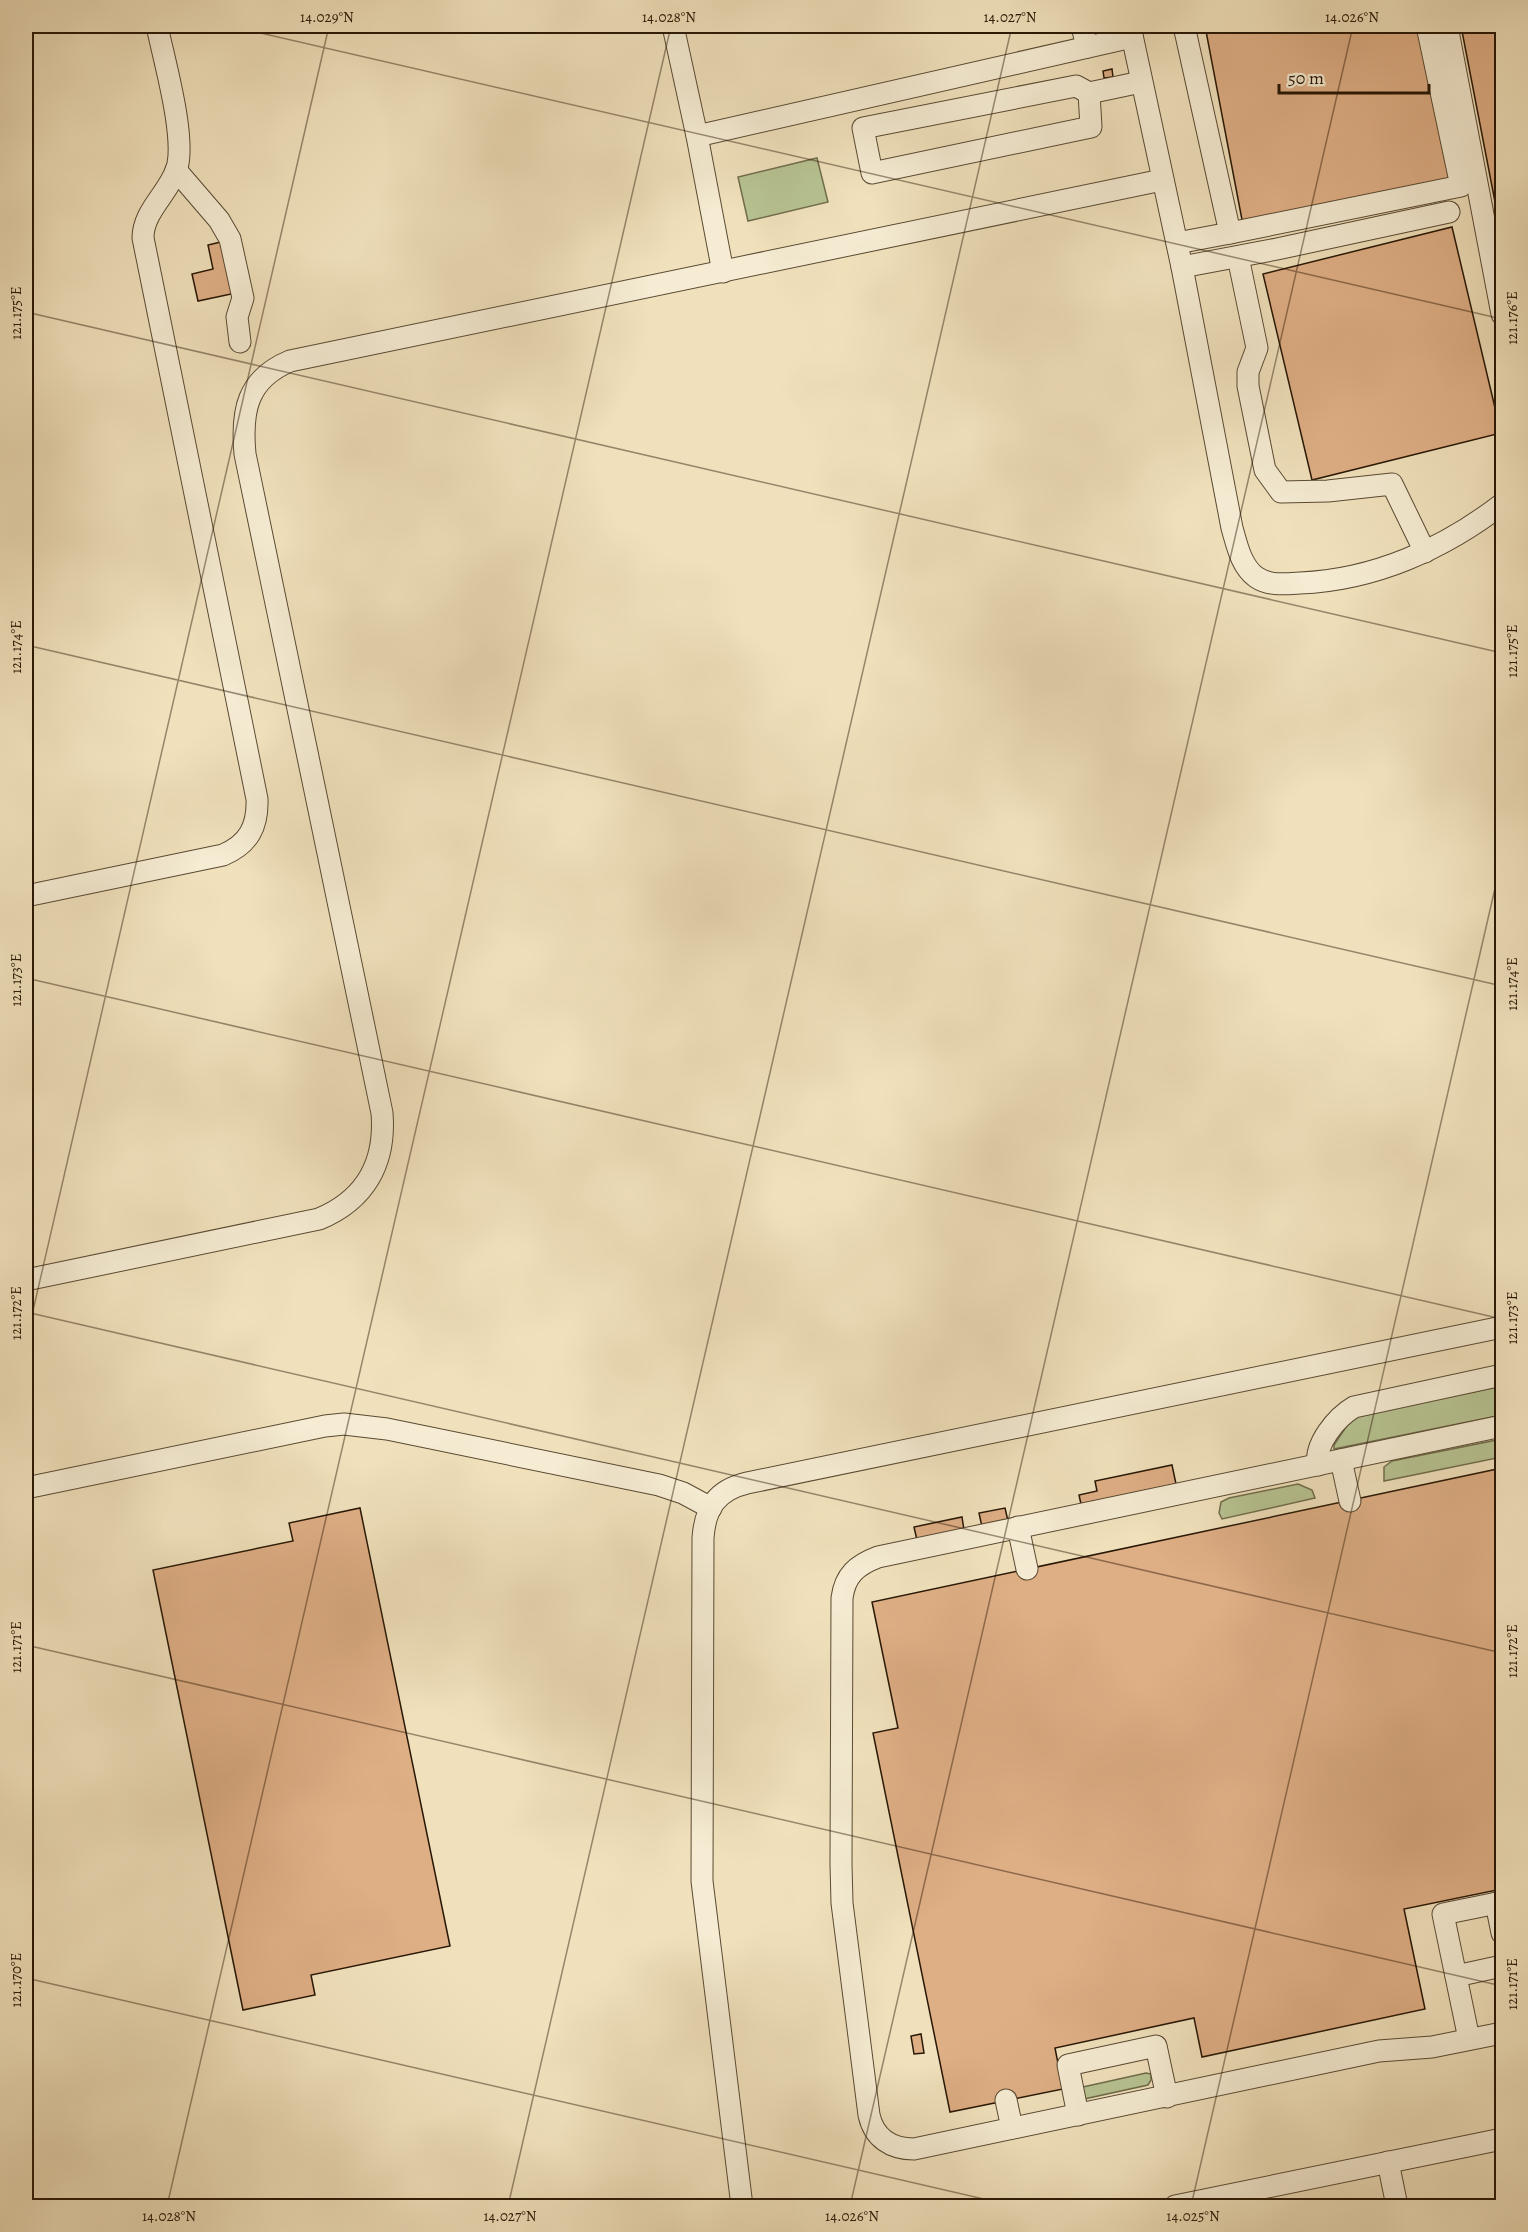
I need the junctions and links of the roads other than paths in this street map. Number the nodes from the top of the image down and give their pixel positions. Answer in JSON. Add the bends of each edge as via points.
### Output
{"nodes":[{"id":1,"x":157,"y":26,"type":"edge"},
{"id":2,"x":673,"y":26,"type":"edge"},
{"id":3,"x":1082,"y":26,"type":"edge"},
{"id":4,"x":1184,"y":26,"type":"edge"},
{"id":5,"x":1427,"y":26,"type":"edge"},
{"id":6,"x":1447,"y":26,"type":"edge"},
{"id":7,"x":1131,"y":31,"type":"edge"},
{"id":8,"x":1087,"y":47,"type":"junction"},
{"id":9,"x":1141,"y":82,"type":"junction"},
{"id":10,"x":1089,"y":93,"type":"junction"},
{"id":11,"x":697,"y":136,"type":"junction"},
{"id":12,"x":176,"y":170,"type":"junction"},
{"id":13,"x":1162,"y":180,"type":"junction"},
{"id":14,"x":1449,"y":212,"type":"dead end"},
{"id":15,"x":1230,"y":233,"type":"junction"},
{"id":16,"x":1177,"y":243,"type":"junction"},
{"id":17,"x":1239,"y":257,"type":"junction"},
{"id":18,"x":1182,"y":267,"type":"junction"},
{"id":19,"x":723,"y":272,"type":"junction"},
{"id":20,"x":1503,"y":314,"type":"edge"},
{"id":21,"x":240,"y":342,"type":"dead end"},
{"id":22,"x":1503,"y":504,"type":"edge"},
{"id":23,"x":1425,"y":552,"type":"junction"},
{"id":24,"x":26,"y":896,"type":"edge"},
{"id":25,"x":26,"y":1280,"type":"edge"},
{"id":26,"x":1503,"y":1327,"type":"edge"},
{"id":27,"x":1503,"y":1375,"type":"edge"},
{"id":28,"x":1503,"y":1426,"type":"edge"},
{"id":29,"x":1341,"y":1460,"type":"junction"},
{"id":30,"x":1318,"y":1465,"type":"junction"},
{"id":31,"x":26,"y":1488,"type":"edge"},
{"id":32,"x":1350,"y":1501,"type":"dead end"},
{"id":33,"x":711,"y":1509,"type":"junction"},
{"id":34,"x":1018,"y":1527,"type":"junction"},
{"id":35,"x":1027,"y":1569,"type":"dead end"},
{"id":36,"x":1499,"y":1902,"type":"edge"},
{"id":37,"x":1503,"y":1933,"type":"edge"},
{"id":38,"x":1503,"y":1966,"type":"edge"},
{"id":39,"x":1456,"y":1976,"type":"junction"},
{"id":40,"x":1503,"y":2032,"type":"edge"},
{"id":41,"x":1469,"y":2039,"type":"junction"},
{"id":42,"x":1167,"y":2097,"type":"junction"},
{"id":43,"x":1006,"y":2100,"type":"dead end"},
{"id":44,"x":1078,"y":2115,"type":"junction"},
{"id":45,"x":1012,"y":2128,"type":"junction"},
{"id":46,"x":1503,"y":2139,"type":"edge"},
{"id":47,"x":1388,"y":2162,"type":"junction"},
{"id":48,"x":742,"y":2206,"type":"edge"},
{"id":49,"x":1175,"y":2206,"type":"edge"},
{"id":50,"x":1397,"y":2206,"type":"edge"}],
"edges":[{"from":1,"to":12,"type":"street","via":[[180,139]]},
{"from":2,"to":11,"type":"street"},
{"from":3,"to":8,"type":"street"},
{"from":4,"to":15,"type":"street"},
{"from":5,"to":15,"type":"street","via":[[1461,186]]},
{"from":6,"to":20,"type":"street"},
{"from":7,"to":8,"type":"street"},
{"from":7,"to":9,"type":"street"},
{"from":8,"to":11,"type":"street"},
{"from":9,"to":10,"type":"street"},
{"from":9,"to":13,"type":"street"},
{"from":10,"to":10,"type":"street","via":[[1091,127],[872,173],[863,128],[1076,86]]},
{"from":11,"to":19,"type":"street"},
{"from":12,"to":21,"type":"street","via":[[219,220],[230,239],[243,298],[237,317]]},
{"from":12,"to":24,"type":"street","via":[[146,222],[143,238],[257,799],[256,820],[247,840],[223,855]]},
{"from":13,"to":16,"type":"street"},
{"from":13,"to":19,"type":"street"},
{"from":14,"to":17,"type":"street"},
{"from":15,"to":16,"type":"street"},
{"from":16,"to":18,"type":"street"},
{"from":17,"to":18,"type":"street"},
{"from":17,"to":23,"type":"street","via":[[1257,348],[1248,372],[1248,386],[1265,471],[1281,492],[1392,484]]},
{"from":18,"to":23,"type":"street","via":[[1232,528],[1251,573],[1272,584],[1325,581],[1374,571]]},
{"from":19,"to":25,"type":"street","via":[[290,361],[274,368],[252,392],[245,412],[245,454],[382,1113],[379,1157],[355,1197],[319,1219]]},
{"from":22,"to":23,"type":"street"},
{"from":26,"to":33,"type":"street","via":[[747,1483],[724,1492]]},
{"from":27,"to":30,"type":"street","via":[[1354,1407],[1331,1429],[1318,1452]]},
{"from":28,"to":29,"type":"street"},
{"from":29,"to":30,"type":"street"},
{"from":29,"to":32,"type":"street"},
{"from":30,"to":34,"type":"street"},
{"from":31,"to":33,"type":"street","via":[[344,1424],[387,1428],[659,1485]]},
{"from":33,"to":48,"type":"street","via":[[703,1545],[702,1881]]},
{"from":34,"to":35,"type":"street"},
{"from":34,"to":45,"type":"street","via":[[878,1557],[857,1566],[846,1582],[842,1598],[841,1883],[870,2122],[884,2141],[905,2149]]},
{"from":36,"to":37,"type":"street"},
{"from":36,"to":39,"type":"street","via":[[1443,1914]]},
{"from":38,"to":39,"type":"street"},
{"from":39,"to":41,"type":"street"},
{"from":40,"to":41,"type":"street"},
{"from":41,"to":42,"type":"street","via":[[1379,2052]]},
{"from":42,"to":44,"type":"street"},
{"from":42,"to":44,"type":"street","via":[[1156,2046],[1068,2065]]},
{"from":43,"to":45,"type":"street"},
{"from":44,"to":45,"type":"street"},
{"from":46,"to":47,"type":"street"},
{"from":47,"to":49,"type":"street"},
{"from":47,"to":50,"type":"street"}]}
